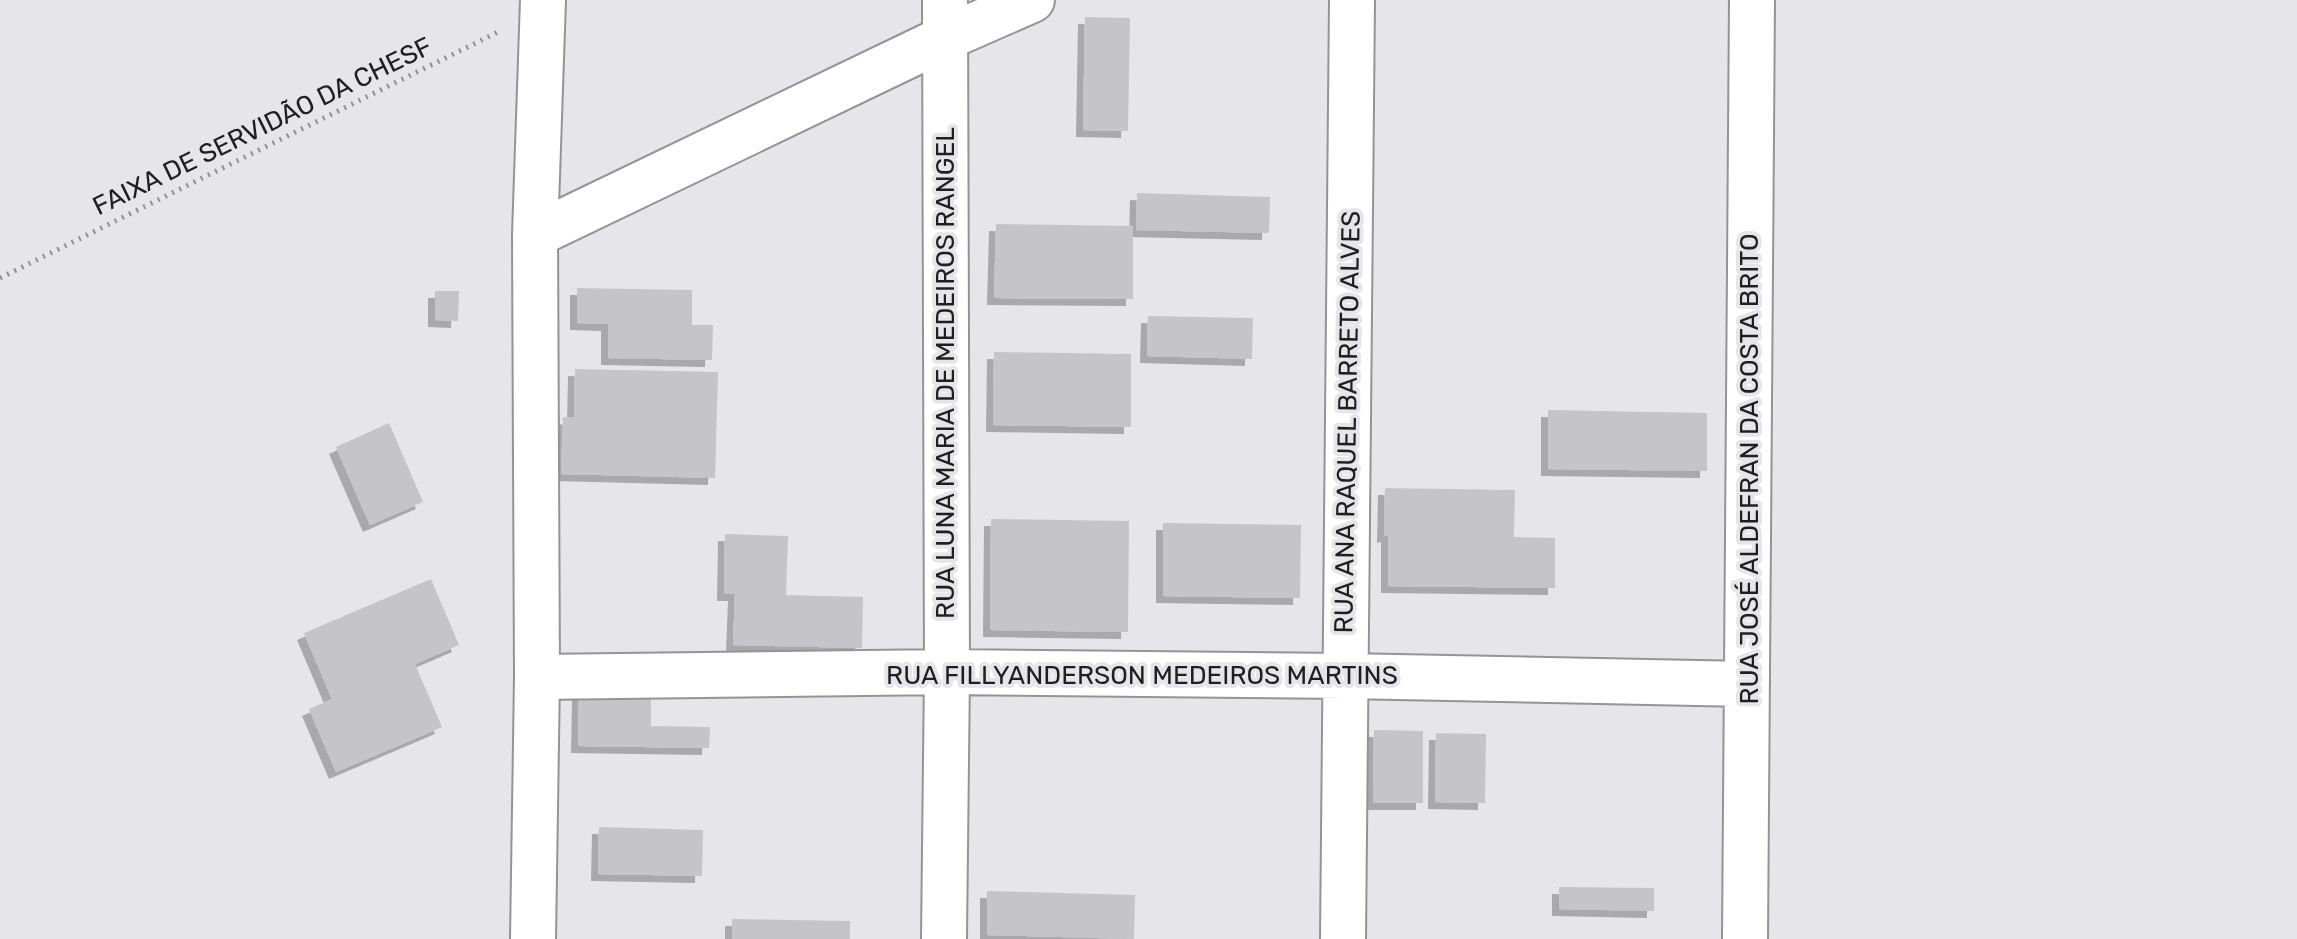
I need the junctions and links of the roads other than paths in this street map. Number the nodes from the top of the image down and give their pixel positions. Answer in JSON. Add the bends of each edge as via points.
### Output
{"nodes":[{"id":1,"x":1032,"y":0,"type":"edge"},
{"id":2,"x":1352,"y":0,"type":"edge"},
{"id":3,"x":1752,"y":0,"type":"edge"},
{"id":4,"x":550,"y":3,"type":"edge"},
{"id":5,"x":944,"y":20,"type":"edge"},
{"id":6,"x":535,"y":235,"type":"junction"},
{"id":7,"x":947,"y":672,"type":"junction"},
{"id":8,"x":1345,"y":676,"type":"junction"},
{"id":9,"x":537,"y":677,"type":"junction"},
{"id":10,"x":1747,"y":684,"type":"junction"},
{"id":11,"x":533,"y":939,"type":"edge"},
{"id":12,"x":944,"y":939,"type":"edge"},
{"id":13,"x":1343,"y":939,"type":"edge"},
{"id":14,"x":1745,"y":939,"type":"edge"}],
"edges":[{"from":1,"to":5,"type":"street"},
{"from":2,"to":8,"type":"street","name":"RUA ANA RAQUEL BARRETO ALVES"},
{"from":3,"to":10,"type":"street","name":"RUA JOSÉ ALDEFRAN DA COSTA BRITO"},
{"from":4,"to":6,"type":"street"},
{"from":5,"to":6,"type":"street"},
{"from":5,"to":7,"type":"street","name":"RUA LUNA MARIA DE MEDEIROS RANGEL"},
{"from":6,"to":9,"type":"street"},
{"from":7,"to":8,"type":"street","name":"RUA FILLYANDERSON MEDEIROS MARTINS"},
{"from":7,"to":9,"type":"street","name":"RUA FILLYANDERSON MEDEIROS MARTINS"},
{"from":7,"to":12,"type":"street","name":"RUA LUNA MARIA DE MEDEIROS RANGEL"},
{"from":8,"to":10,"type":"street","name":"RUA FILLYANDERSON MEDEIROS MARTINS"},
{"from":8,"to":13,"type":"street","name":"RUA ANA RAQUEL BARRETO ALVES"},
{"from":9,"to":11,"type":"street"},
{"from":10,"to":14,"type":"street","name":"RUA JOSÉ ALDEFRAN DA COSTA BRITO"}]}
